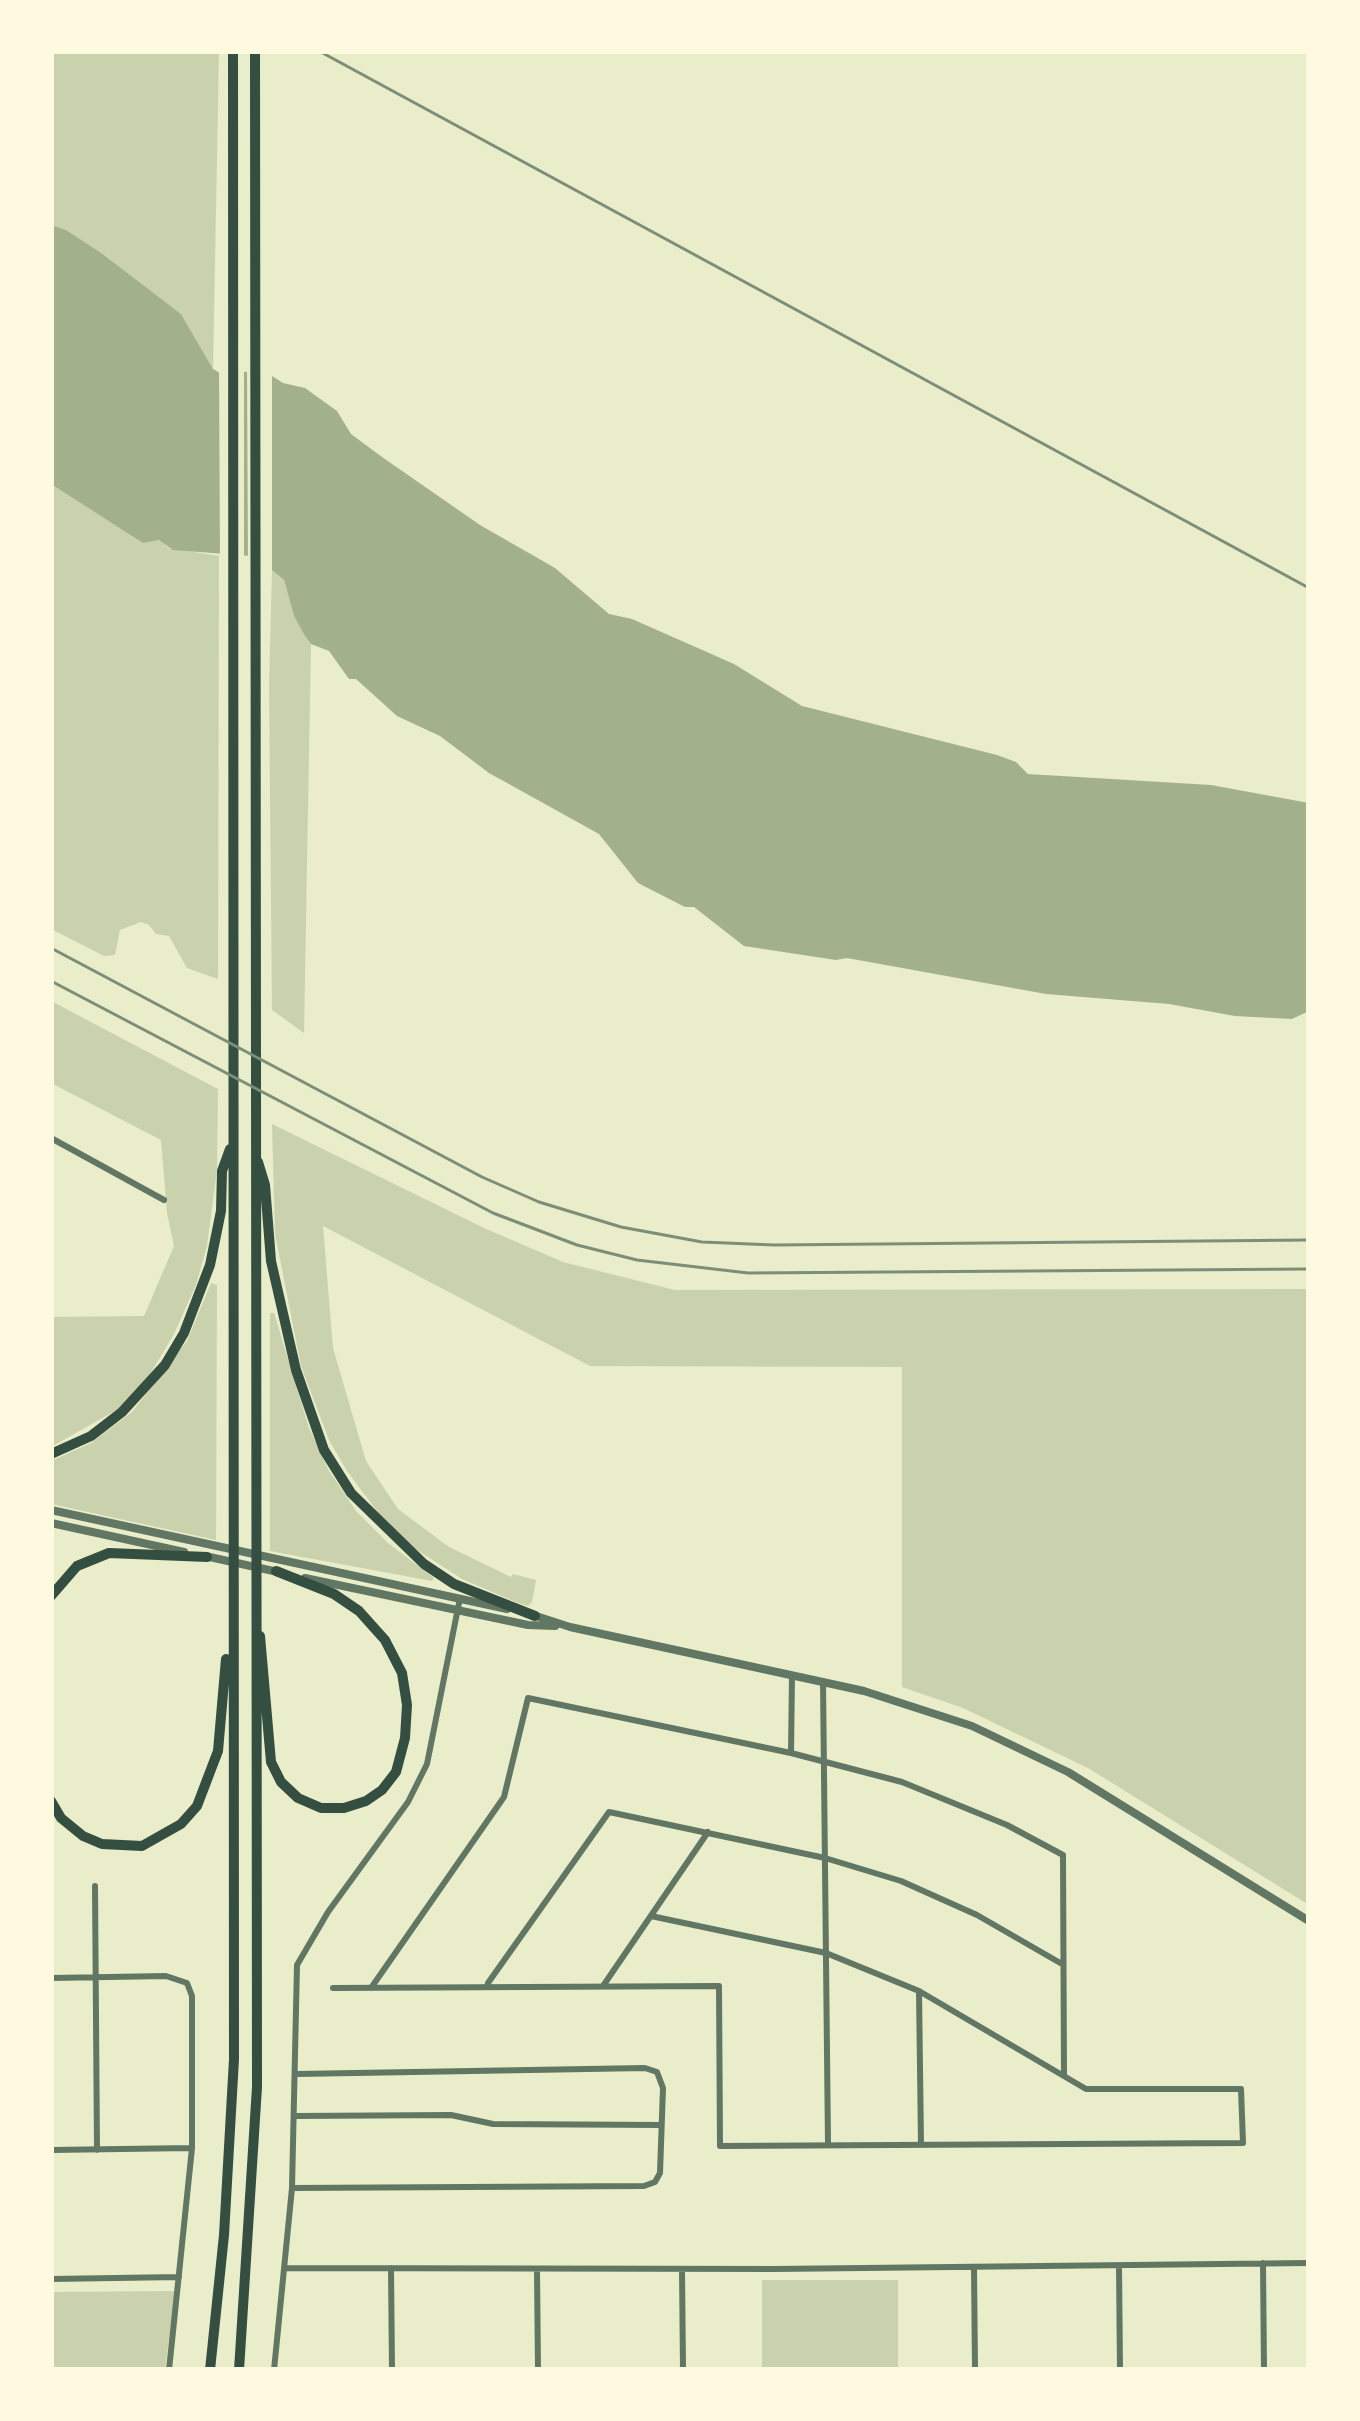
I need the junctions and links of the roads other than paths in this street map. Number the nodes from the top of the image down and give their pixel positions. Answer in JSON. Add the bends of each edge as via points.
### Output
{"nodes":[{"id":1,"x":232,"y":51,"type":"edge"},
{"id":2,"x":255,"y":55,"type":"edge"},
{"id":3,"x":51,"y":1138,"type":"edge"},
{"id":4,"x":233,"y":1140,"type":"junction"},
{"id":5,"x":254,"y":1150,"type":"junction"},
{"id":6,"x":164,"y":1200,"type":"dead end"},
{"id":7,"x":51,"y":1454,"type":"edge"},
{"id":8,"x":51,"y":1510,"type":"edge"},
{"id":9,"x":51,"y":1523,"type":"edge"},
{"id":10,"x":207,"y":1557,"type":"junction"},
{"id":11,"x":276,"y":1571,"type":"junction"},
{"id":12,"x":51,"y":1596,"type":"edge"},
{"id":13,"x":460,"y":1598,"type":"junction"},
{"id":14,"x":457,"y":1610,"type":"junction"},
{"id":15,"x":232,"y":1614,"type":"junction"},
{"id":16,"x":254,"y":1614,"type":"junction"},
{"id":17,"x":536,"y":1616,"type":"junction"},
{"id":18,"x":570,"y":1627,"type":"junction"},
{"id":19,"x":792,"y":1675,"type":"junction"},
{"id":20,"x":823,"y":1681,"type":"junction"},
{"id":21,"x":790,"y":1753,"type":"junction"},
{"id":22,"x":823,"y":1760,"type":"junction"},
{"id":23,"x":51,"y":1801,"type":"edge"},
{"id":24,"x":708,"y":1832,"type":"junction"},
{"id":25,"x":825,"y":1858,"type":"junction"},
{"id":26,"x":95,"y":1886,"type":"dead end"},
{"id":27,"x":651,"y":1916,"type":"junction"},
{"id":28,"x":1309,"y":1921,"type":"edge"},
{"id":29,"x":826,"y":1953,"type":"junction"},
{"id":30,"x":1062,"y":1964,"type":"junction"},
{"id":31,"x":51,"y":1978,"type":"edge"},
{"id":32,"x":97,"y":1978,"type":"junction"},
{"id":33,"x":486,"y":1985,"type":"junction"},
{"id":34,"x":603,"y":1986,"type":"junction"},
{"id":35,"x":333,"y":1988,"type":"dead end"},
{"id":36,"x":371,"y":1988,"type":"junction"},
{"id":37,"x":919,"y":1991,"type":"junction"},
{"id":38,"x":297,"y":2074,"type":"junction"},
{"id":39,"x":1064,"y":2076,"type":"junction"},
{"id":40,"x":296,"y":2116,"type":"junction"},
{"id":41,"x":662,"y":2125,"type":"junction"},
{"id":42,"x":921,"y":2144,"type":"junction"},
{"id":43,"x":828,"y":2146,"type":"junction"},
{"id":44,"x":192,"y":2148,"type":"junction"},
{"id":45,"x":51,"y":2150,"type":"edge"},
{"id":46,"x":97,"y":2150,"type":"junction"},
{"id":47,"x":292,"y":2188,"type":"junction"},
{"id":48,"x":1309,"y":2263,"type":"edge"},
{"id":49,"x":1263,"y":2264,"type":"junction"},
{"id":50,"x":1119,"y":2265,"type":"junction"},
{"id":51,"x":974,"y":2267,"type":"junction"},
{"id":52,"x":284,"y":2268,"type":"junction"},
{"id":53,"x":391,"y":2268,"type":"junction"},
{"id":54,"x":537,"y":2269,"type":"junction"},
{"id":55,"x":682,"y":2269,"type":"junction"},
{"id":56,"x":179,"y":2277,"type":"junction"},
{"id":57,"x":51,"y":2278,"type":"edge"},
{"id":58,"x":169,"y":2370,"type":"edge"},
{"id":59,"x":210,"y":2370,"type":"edge"},
{"id":60,"x":239,"y":2370,"type":"edge"},
{"id":61,"x":274,"y":2370,"type":"edge"},
{"id":62,"x":392,"y":2370,"type":"edge"},
{"id":63,"x":538,"y":2370,"type":"edge"},
{"id":64,"x":683,"y":2370,"type":"edge"},
{"id":65,"x":975,"y":2370,"type":"edge"},
{"id":66,"x":1120,"y":2370,"type":"edge"},
{"id":67,"x":1264,"y":2370,"type":"edge"}],
"edges":[{"from":1,"to":4,"type":"highway"},
{"from":2,"to":5,"type":"highway"},
{"from":3,"to":6,"type":"street"},
{"from":4,"to":7,"type":"highway","via":[[210,1265],[165,1366],[91,1436]]},
{"from":4,"to":15,"type":"highway"},
{"from":5,"to":16,"type":"highway"},
{"from":5,"to":17,"type":"highway","via":[[296,1370],[325,1450],[352,1493],[424,1564]]},
{"from":8,"to":13,"type":"street"},
{"from":9,"to":10,"type":"street"},
{"from":10,"to":11,"type":"street"},
{"from":10,"to":12,"type":"highway","via":[[109,1553],[77,1566]]},
{"from":11,"to":14,"type":"street"},
{"from":11,"to":16,"type":"highway","via":[[359,1611],[402,1673],[407,1705],[396,1772],[367,1801],[321,1808],[281,1782],[271,1762]]},
{"from":13,"to":14,"type":"street"},
{"from":13,"to":17,"type":"street"},
{"from":14,"to":18,"type":"street"},
{"from":14,"to":38,"type":"street","via":[[427,1764],[297,1965]]},
{"from":15,"to":23,"type":"highway","via":[[218,1751],[181,1825],[142,1846],[102,1844],[61,1818]]},
{"from":15,"to":59,"type":"highway","via":[[234,2059]]},
{"from":16,"to":60,"type":"highway","via":[[256,2087]]},
{"from":17,"to":18,"type":"street"},
{"from":18,"to":19,"type":"street"},
{"from":19,"to":20,"type":"street"},
{"from":19,"to":21,"type":"street"},
{"from":20,"to":22,"type":"street"},
{"from":20,"to":28,"type":"street","via":[[923,1708],[1034,1753]]},
{"from":21,"to":22,"type":"street"},
{"from":21,"to":36,"type":"street","via":[[527,1698],[504,1797]]},
{"from":22,"to":25,"type":"street"},
{"from":22,"to":30,"type":"street","via":[[902,1782],[1063,1855]]},
{"from":24,"to":25,"type":"street"},
{"from":24,"to":27,"type":"street"},
{"from":24,"to":33,"type":"street","via":[[609,1812]]},
{"from":25,"to":29,"type":"street"},
{"from":25,"to":30,"type":"street","via":[[902,1881]]},
{"from":26,"to":32,"type":"street"},
{"from":27,"to":29,"type":"street"},
{"from":27,"to":34,"type":"street"},
{"from":29,"to":37,"type":"street"},
{"from":29,"to":43,"type":"street"},
{"from":30,"to":39,"type":"street"},
{"from":31,"to":32,"type":"street"},
{"from":32,"to":44,"type":"street","via":[[187,1983]]},
{"from":32,"to":46,"type":"street"},
{"from":33,"to":34,"type":"street"},
{"from":33,"to":36,"type":"street"},
{"from":34,"to":43,"type":"street","via":[[719,1986],[720,2146]]},
{"from":35,"to":36,"type":"street"},
{"from":37,"to":39,"type":"street"},
{"from":37,"to":42,"type":"street"},
{"from":38,"to":40,"type":"street"},
{"from":38,"to":41,"type":"street","via":[[645,2068],[657,2072],[663,2088]]},
{"from":39,"to":42,"type":"street","via":[[1086,2089],[1241,2089],[1243,2144]]},
{"from":40,"to":41,"type":"street"},
{"from":40,"to":47,"type":"street"},
{"from":41,"to":47,"type":"street","via":[[660,2173],[644,2186]]},
{"from":42,"to":43,"type":"street"},
{"from":44,"to":46,"type":"street"},
{"from":44,"to":56,"type":"street"},
{"from":45,"to":46,"type":"street"},
{"from":47,"to":52,"type":"street"},
{"from":48,"to":49,"type":"street"},
{"from":49,"to":50,"type":"street"},
{"from":49,"to":67,"type":"street"},
{"from":50,"to":51,"type":"street"},
{"from":50,"to":66,"type":"street"},
{"from":51,"to":55,"type":"street"},
{"from":51,"to":65,"type":"street"},
{"from":52,"to":53,"type":"street"},
{"from":52,"to":61,"type":"street"},
{"from":53,"to":54,"type":"street"},
{"from":53,"to":62,"type":"street"},
{"from":54,"to":55,"type":"street"},
{"from":54,"to":63,"type":"street"},
{"from":55,"to":64,"type":"street"},
{"from":56,"to":57,"type":"street"},
{"from":56,"to":58,"type":"street"}]}
